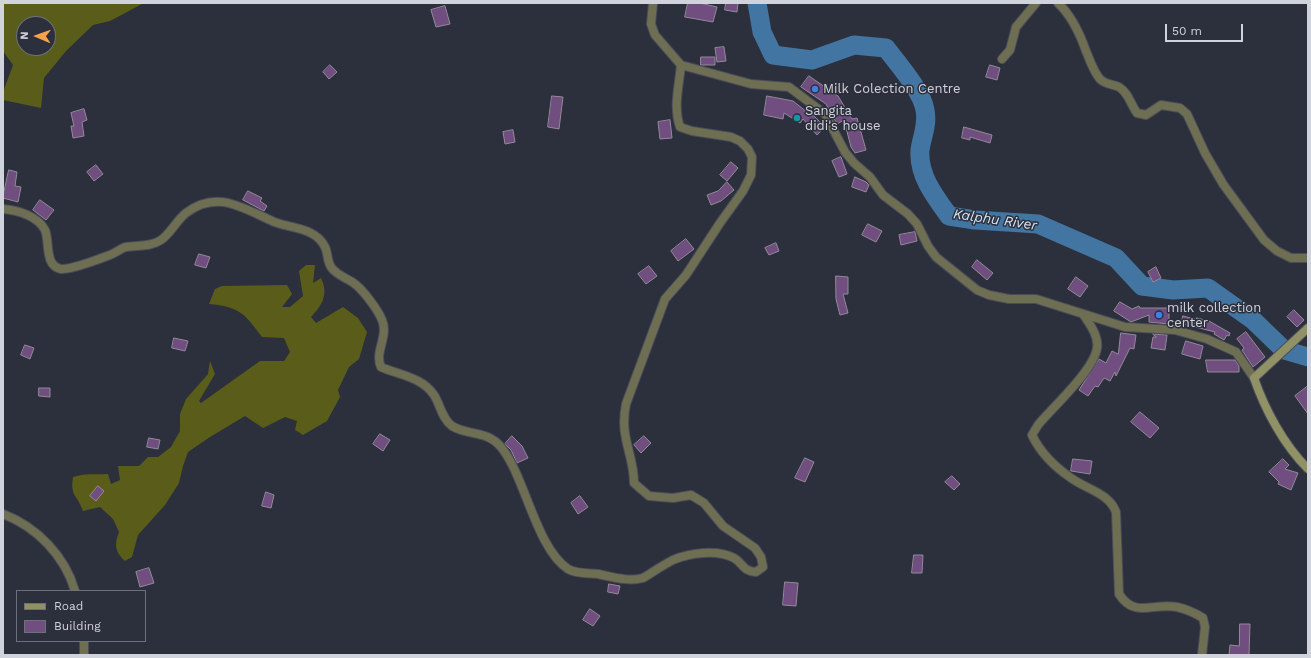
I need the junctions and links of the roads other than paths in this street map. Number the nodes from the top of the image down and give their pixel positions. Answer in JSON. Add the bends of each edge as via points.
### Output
{"nodes":[{"id":1,"x":653,"y":3,"type":"edge"},
{"id":2,"x":1036,"y":3,"type":"edge"},
{"id":3,"x":1058,"y":3,"type":"edge"},
{"id":4,"x":1002,"y":59,"type":"dead end"},
{"id":5,"x":681,"y":66,"type":"junction"},
{"id":6,"x":3,"y":209,"type":"edge"},
{"id":7,"x":1308,"y":258,"type":"edge"},
{"id":8,"x":1083,"y":314,"type":"junction"},
{"id":9,"x":1308,"y":328,"type":"edge"},
{"id":10,"x":1254,"y":378,"type":"junction"},
{"id":11,"x":1308,"y":469,"type":"edge"},
{"id":12,"x":3,"y":514,"type":"edge"},
{"id":13,"x":75,"y":590,"type":"edge"},
{"id":14,"x":84,"y":642,"type":"edge"},
{"id":15,"x":84,"y":655,"type":"edge"},
{"id":16,"x":1202,"y":655,"type":"edge"}],
"edges":[{"from":1,"to":5,"type":"street","via":[[651,24],[656,35]]},
{"from":2,"to":4,"type":"street","via":[[1016,27],[1010,50]]},
{"from":3,"to":7,"type":"street","via":[[1072,20],[1100,79],[1125,92],[1137,113],[1146,115],[1161,105],[1180,108],[1187,114],[1223,184],[1264,240],[1291,258]]},
{"from":5,"to":6,"type":"street","via":[[676,116],[680,127],[740,141],[752,157],[751,175],[743,191],[686,275],[665,299],[626,404],[623,419],[626,445],[634,470],[634,483],[639,489],[649,496],[660,498],[691,495],[704,504],[723,526],[755,548],[761,557],[763,567],[756,572],[750,572],[741,566],[735,558],[714,553],[679,558],[637,580],[569,570],[547,541],[508,458],[497,442],[487,436],[450,425],[428,388],[410,377],[381,367],[378,360],[384,331],[383,321],[363,292],[331,268],[325,247],[310,232],[276,224],[236,204],[208,202],[186,214],[167,235],[153,244],[124,247],[112,255],[61,269],[53,265],[49,256],[44,229],[22,212]]},
{"from":5,"to":8,"type":"street","via":[[751,84],[789,87],[825,114],[845,152],[854,163],[870,177],[883,195],[908,214],[917,224],[936,257],[958,276],[977,290],[989,295],[1009,299],[1036,299]]},
{"from":8,"to":10,"type":"street","via":[[1125,327],[1174,330],[1217,342],[1236,352]]},
{"from":8,"to":16,"type":"street","via":[[1094,330],[1098,347],[1092,362],[1032,435],[1037,446],[1070,478],[1112,502],[1116,512],[1117,581],[1119,594],[1126,604],[1134,608],[1176,606],[1203,618],[1205,627]]},
{"from":9,"to":10,"type":"street"},
{"from":10,"to":11,"type":"street","via":[[1278,428]]},
{"from":12,"to":13,"type":"street","via":[[17,519],[43,538],[63,565]]},
{"from":14,"to":15,"type":"street"}]}
